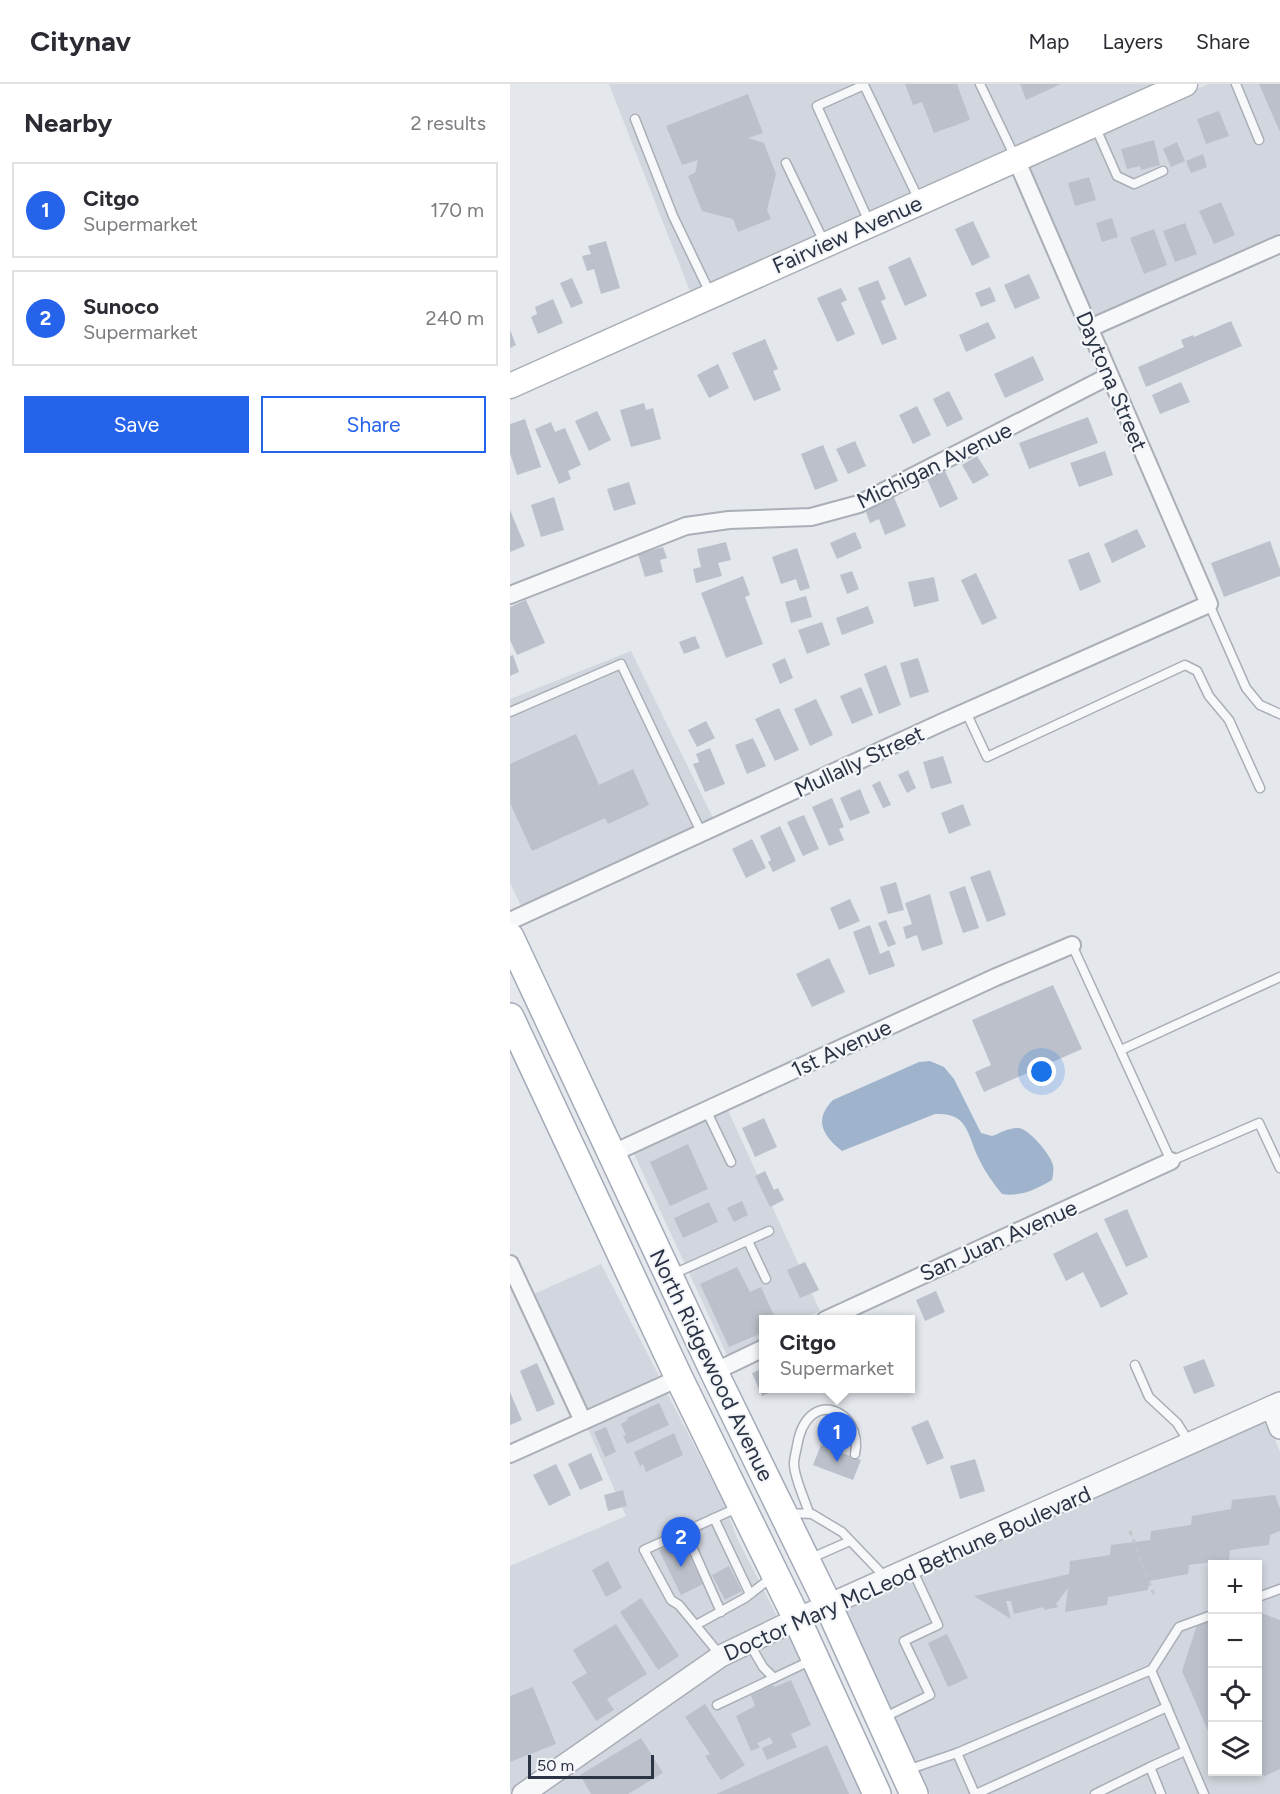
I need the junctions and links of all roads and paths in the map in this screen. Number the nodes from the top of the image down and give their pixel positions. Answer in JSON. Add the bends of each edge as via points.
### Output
{"nodes":[{"id":1,"x":980,"y":84,"type":"edge"},
{"id":2,"x":1185,"y":84,"type":"edge"},
{"id":3,"x":1236,"y":84,"type":"edge"},
{"id":4,"x":864,"y":85,"type":"edge"},
{"id":5,"x":635,"y":119,"type":"dead end"},
{"id":6,"x":1094,"y":124,"type":"junction"},
{"id":7,"x":1259,"y":140,"type":"dead end"},
{"id":8,"x":1016,"y":159,"type":"junction"},
{"id":9,"x":786,"y":163,"type":"dead end"},
{"id":10,"x":1163,"y":171,"type":"dead end"},
{"id":11,"x":920,"y":201,"type":"junction"},
{"id":12,"x":870,"y":224,"type":"junction"},
{"id":13,"x":1280,"y":244,"type":"edge"},
{"id":14,"x":825,"y":245,"type":"junction"},
{"id":15,"x":711,"y":296,"type":"junction"},
{"id":16,"x":1090,"y":328,"type":"junction"},
{"id":17,"x":1109,"y":376,"type":"junction"},
{"id":18,"x":510,"y":386,"type":"edge"},
{"id":19,"x":510,"y":595,"type":"edge"},
{"id":20,"x":1209,"y":604,"type":"junction"},
{"id":21,"x":510,"y":712,"type":"edge"},
{"id":22,"x":966,"y":712,"type":"junction"},
{"id":23,"x":1280,"y":714,"type":"edge"},
{"id":24,"x":1260,"y":788,"type":"dead end"},
{"id":25,"x":702,"y":834,"type":"junction"},
{"id":26,"x":510,"y":921,"type":"edge"},
{"id":27,"x":510,"y":937,"type":"edge"},
{"id":28,"x":1072,"y":945,"type":"joint"},
{"id":29,"x":1280,"y":976,"type":"edge"},
{"id":30,"x":510,"y":1017,"type":"edge"},
{"id":31,"x":1120,"y":1050,"type":"junction"},
{"id":32,"x":706,"y":1110,"type":"junction"},
{"id":33,"x":611,"y":1154,"type":"junction"},
{"id":34,"x":1172,"y":1161,"type":"junction"},
{"id":35,"x":731,"y":1162,"type":"dead end"},
{"id":36,"x":1280,"y":1168,"type":"edge"},
{"id":37,"x":769,"y":1231,"type":"dead end"},
{"id":38,"x":748,"y":1241,"type":"junction"},
{"id":39,"x":510,"y":1264,"type":"edge"},
{"id":40,"x":669,"y":1276,"type":"junction"},
{"id":41,"x":766,"y":1279,"type":"dead end"},
{"id":42,"x":836,"y":1315,"type":"edge"},
{"id":43,"x":759,"y":1350,"type":"edge"},
{"id":44,"x":1135,"y":1365,"type":"dead end"},
{"id":45,"x":714,"y":1372,"type":"junction"},
{"id":46,"x":679,"y":1378,"type":"junction"},
{"id":47,"x":1276,"y":1405,"type":"edge"},
{"id":48,"x":584,"y":1421,"type":"junction"},
{"id":49,"x":1280,"y":1428,"type":"edge"},
{"id":50,"x":1190,"y":1444,"type":"junction"},
{"id":51,"x":510,"y":1454,"type":"edge"},
{"id":52,"x":855,"y":1454,"type":"dead end"},
{"id":53,"x":741,"y":1506,"type":"junction"},
{"id":54,"x":782,"y":1512,"type":"junction"},
{"id":55,"x":809,"y":1513,"type":"junction"},
{"id":56,"x":714,"y":1518,"type":"junction"},
{"id":57,"x":685,"y":1531,"type":"junction"},
{"id":58,"x":1130,"y":1531,"type":"dead end"},
{"id":59,"x":850,"y":1541,"type":"junction"},
{"id":60,"x":806,"y":1560,"type":"junction"},
{"id":61,"x":911,"y":1569,"type":"junction"},
{"id":62,"x":775,"y":1575,"type":"junction"},
{"id":63,"x":887,"y":1579,"type":"junction"},
{"id":64,"x":1280,"y":1589,"type":"edge"},
{"id":65,"x":750,"y":1594,"type":"junction"},
{"id":66,"x":1262,"y":1596,"type":"edge"},
{"id":67,"x":1155,"y":1598,"type":"dead end"},
{"id":68,"x":828,"y":1605,"type":"junction"},
{"id":69,"x":721,"y":1612,"type":"junction"},
{"id":70,"x":1208,"y":1617,"type":"edge"},
{"id":71,"x":797,"y":1619,"type":"junction"},
{"id":72,"x":696,"y":1626,"type":"junction"},
{"id":73,"x":748,"y":1642,"type":"junction"},
{"id":74,"x":721,"y":1656,"type":"junction"},
{"id":75,"x":815,"y":1658,"type":"junction"},
{"id":76,"x":1151,"y":1671,"type":"junction"},
{"id":77,"x":774,"y":1678,"type":"junction"},
{"id":78,"x":717,"y":1705,"type":"dead end"},
{"id":79,"x":1167,"y":1707,"type":"junction"},
{"id":80,"x":880,"y":1719,"type":"junction"},
{"id":81,"x":1185,"y":1751,"type":"junction"},
{"id":82,"x":957,"y":1753,"type":"junction"},
{"id":83,"x":1150,"y":1767,"type":"junction"},
{"id":84,"x":909,"y":1783,"type":"edge"},
{"id":85,"x":523,"y":1794,"type":"edge"},
{"id":86,"x":877,"y":1794,"type":"edge"},
{"id":87,"x":976,"y":1794,"type":"edge"},
{"id":88,"x":1095,"y":1794,"type":"edge"},
{"id":89,"x":1161,"y":1794,"type":"edge"},
{"id":90,"x":1204,"y":1794,"type":"edge"}],
"edges":[{"from":1,"to":8,"type":"lane"},
{"from":2,"to":6,"type":"main road","name":"Fairview Avenue","via":[[1151,94]]},
{"from":3,"to":7,"type":"lane"},
{"from":4,"to":11,"type":"lane"},
{"from":4,"to":12,"type":"lane","via":[[817,106]]},
{"from":5,"to":15,"type":"lane","via":[[673,216]]},
{"from":6,"to":8,"type":"main road","name":"Fairview Avenue"},
{"from":6,"to":10,"type":"lane","via":[[1117,176],[1134,184]]},
{"from":8,"to":11,"type":"main road","name":"Fairview Avenue"},
{"from":8,"to":16,"type":"street","name":"Daytona Street"},
{"from":9,"to":14,"type":"lane"},
{"from":11,"to":12,"type":"main road","name":"Fairview Avenue"},
{"from":12,"to":14,"type":"main road","name":"Fairview Avenue"},
{"from":13,"to":16,"type":"street"},
{"from":14,"to":15,"type":"main road","name":"Fairview Avenue"},
{"from":15,"to":18,"type":"main road","name":"Fairview Avenue"},
{"from":16,"to":17,"type":"street","name":"Daytona Street"},
{"from":17,"to":19,"type":"street","name":"Michigan Avenue","via":[[860,504],[811,517],[686,526]]},
{"from":17,"to":20,"type":"street","name":"Daytona Street"},
{"from":20,"to":22,"type":"street","name":"Mullally Street"},
{"from":20,"to":23,"type":"lane","via":[[1246,688],[1260,705]]},
{"from":21,"to":25,"type":"lane","via":[[621,664]]},
{"from":22,"to":24,"type":"lane","via":[[987,757],[1185,665],[1197,670],[1209,696],[1228,720]]},
{"from":22,"to":25,"type":"street","name":"Mullally Street"},
{"from":25,"to":26,"type":"street","name":"Mullally Street"},
{"from":27,"to":33,"type":"main road","name":"North Ridgewood Avenue"},
{"from":28,"to":31,"type":"lane"},
{"from":28,"to":32,"type":"street","name":"1st Avenue"},
{"from":29,"to":31,"type":"lane"},
{"from":30,"to":46,"type":"main road","name":"North Ridgewood Avenue"},
{"from":31,"to":34,"type":"lane"},
{"from":32,"to":33,"type":"street","name":"1st Avenue"},
{"from":32,"to":35,"type":"lane"},
{"from":33,"to":40,"type":"main road","name":"North Ridgewood Avenue"},
{"from":34,"to":36,"type":"lane","via":[[1259,1123]]},
{"from":34,"to":42,"type":"street","name":"San Juan Avenue"},
{"from":37,"to":38,"type":"lane"},
{"from":38,"to":40,"type":"lane"},
{"from":38,"to":41,"type":"lane"},
{"from":39,"to":48,"type":"street"},
{"from":40,"to":45,"type":"main road","name":"North Ridgewood Avenue"},
{"from":43,"to":45,"type":"street"},
{"from":44,"to":50,"type":"lane","via":[[1149,1397],[1177,1423]]},
{"from":45,"to":54,"type":"main road","name":"North Ridgewood Avenue"},
{"from":46,"to":48,"type":"street"},
{"from":46,"to":53,"type":"main road","name":"North Ridgewood Avenue"},
{"from":47,"to":49,"type":"street"},
{"from":47,"to":50,"type":"street","name":"Doctor Mary McLeod Bethune Boulevard"},
{"from":48,"to":51,"type":"street"},
{"from":50,"to":61,"type":"street","name":"Doctor Mary McLeod Bethune Boulevard"},
{"from":52,"to":55,"type":"lane","via":[[848,1419],[828,1409],[811,1414],[800,1429],[794,1466]]},
{"from":53,"to":56,"type":"lane"},
{"from":53,"to":62,"type":"main road","name":"North Ridgewood Avenue"},
{"from":54,"to":55,"type":"lane"},
{"from":54,"to":60,"type":"main road","name":"North Ridgewood Avenue"},
{"from":55,"to":59,"type":"lane"},
{"from":56,"to":57,"type":"lane"},
{"from":56,"to":65,"type":"lane"},
{"from":57,"to":69,"type":"lane"},
{"from":57,"to":72,"type":"lane","via":[[644,1550],[671,1600]]},
{"from":58,"to":67,"type":"path"},
{"from":59,"to":60,"type":"lane"},
{"from":59,"to":63,"type":"lane"},
{"from":60,"to":68,"type":"main road","name":"North Ridgewood Avenue"},
{"from":61,"to":63,"type":"street","name":"Doctor Mary McLeod Bethune Boulevard"},
{"from":61,"to":80,"type":"lane","via":[[938,1625],[904,1641],[930,1695]]},
{"from":62,"to":65,"type":"lane"},
{"from":62,"to":71,"type":"main road","name":"North Ridgewood Avenue"},
{"from":63,"to":68,"type":"street","name":"Doctor Mary McLeod Bethune Boulevard"},
{"from":64,"to":66,"type":"lane"},
{"from":65,"to":69,"type":"lane"},
{"from":68,"to":71,"type":"street","name":"Doctor Mary McLeod Bethune Boulevard"},
{"from":68,"to":80,"type":"main road","name":"North Ridgewood Avenue"},
{"from":69,"to":72,"type":"lane"},
{"from":70,"to":76,"type":"lane","via":[[1179,1628]]},
{"from":71,"to":73,"type":"street","name":"Doctor Mary McLeod Bethune Boulevard"},
{"from":71,"to":75,"type":"main road","name":"North Ridgewood Avenue"},
{"from":72,"to":74,"type":"lane"},
{"from":73,"to":74,"type":"street","name":"Doctor Mary McLeod Bethune Boulevard"},
{"from":73,"to":77,"type":"lane","via":[[762,1667]]},
{"from":74,"to":85,"type":"street","name":"Doctor Mary McLeod Bethune Boulevard"},
{"from":75,"to":77,"type":"lane"},
{"from":75,"to":86,"type":"main road","name":"North Ridgewood Avenue"},
{"from":76,"to":79,"type":"lane"},
{"from":76,"to":82,"type":"lane"},
{"from":77,"to":78,"type":"lane"},
{"from":79,"to":81,"type":"lane"},
{"from":79,"to":87,"type":"lane"},
{"from":80,"to":84,"type":"main road","name":"North Ridgewood Avenue"},
{"from":81,"to":83,"type":"lane"},
{"from":81,"to":90,"type":"lane"},
{"from":82,"to":84,"type":"lane"},
{"from":82,"to":87,"type":"lane"},
{"from":83,"to":88,"type":"lane"},
{"from":83,"to":89,"type":"lane"}]}
